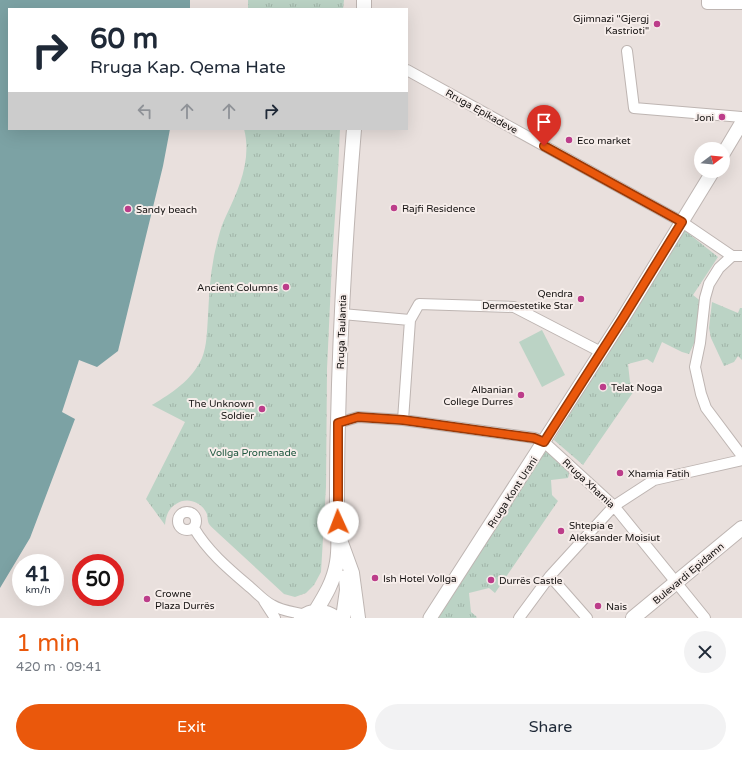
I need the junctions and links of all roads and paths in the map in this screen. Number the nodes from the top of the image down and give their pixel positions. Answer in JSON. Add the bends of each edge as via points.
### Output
{"nodes":[{"id":1,"x":707,"y":0,"type":"edge"},
{"id":2,"x":742,"y":4,"type":"edge"},
{"id":3,"x":628,"y":51,"type":"dead end"},
{"id":4,"x":408,"y":71,"type":"edge"},
{"id":5,"x":742,"y":117,"type":"edge"},
{"id":6,"x":742,"y":122,"type":"edge"},
{"id":7,"x":354,"y":130,"type":"edge"},
{"id":8,"x":730,"y":142,"type":"edge"},
{"id":9,"x":709,"y":178,"type":"edge"},
{"id":10,"x":682,"y":222,"type":"junction"},
{"id":11,"x":737,"y":256,"type":"edge"},
{"id":12,"x":342,"y":314,"type":"junction"},
{"id":13,"x":410,"y":320,"type":"junction"},
{"id":14,"x":600,"y":352,"type":"junction"},
{"id":15,"x":403,"y":420,"type":"junction"},
{"id":16,"x":338,"y":423,"type":"junction"},
{"id":17,"x":544,"y":442,"type":"junction"},
{"id":18,"x":742,"y":456,"type":"edge"},
{"id":19,"x":742,"y":460,"type":"edge"},
{"id":20,"x":614,"y":506,"type":"junction"},
{"id":21,"x":194,"y":528,"type":"dead end"},
{"id":22,"x":742,"y":528,"type":"edge"},
{"id":23,"x":339,"y":536,"type":"junction"},
{"id":24,"x":550,"y":576,"type":"junction"},
{"id":25,"x":677,"y":583,"type":"junction"},
{"id":26,"x":262,"y":598,"type":"junction"},
{"id":27,"x":307,"y":615,"type":"edge"},
{"id":28,"x":275,"y":618,"type":"edge"},
{"id":29,"x":336,"y":618,"type":"edge"},
{"id":30,"x":343,"y":618,"type":"edge"},
{"id":31,"x":358,"y":618,"type":"edge"},
{"id":32,"x":430,"y":618,"type":"edge"},
{"id":33,"x":519,"y":618,"type":"edge"},
{"id":34,"x":587,"y":618,"type":"edge"},
{"id":35,"x":633,"y":618,"type":"edge"},
{"id":36,"x":705,"y":618,"type":"edge"}],
"edges":[{"from":1,"to":2,"type":"street","via":[[707,4]]},
{"from":3,"to":5,"type":"street","via":[[634,108]]},
{"from":4,"to":10,"type":"street","name":"Rruga Epikadeve"},
{"from":6,"to":8,"type":"street"},
{"from":7,"to":12,"type":"main road","name":"Rruga Taulantia"},
{"from":9,"to":10,"type":"street","name":"Rruga Kont Urani"},
{"from":10,"to":11,"type":"street","name":"Rruga Epikadeve"},
{"from":10,"to":14,"type":"street","name":"Rruga Kont Urani"},
{"from":11,"to":18,"type":"street","via":[[720,268],[709,284],[695,367],[706,408]]},
{"from":12,"to":13,"type":"street"},
{"from":12,"to":16,"type":"main road","name":"Rruga Taulantia"},
{"from":13,"to":14,"type":"street","via":[[419,304],[514,307]]},
{"from":13,"to":15,"type":"street"},
{"from":14,"to":17,"type":"street","name":"Rruga Kont Urani"},
{"from":15,"to":16,"type":"street","via":[[358,417]]},
{"from":15,"to":17,"type":"street","via":[[534,438]]},
{"from":16,"to":23,"type":"main road","name":"Rruga Taulantia"},
{"from":17,"to":20,"type":"street","name":"Rruga Xhamia"},
{"from":17,"to":32,"type":"street","name":"Rruga Kont Urani"},
{"from":19,"to":20,"type":"street","via":[[654,480]]},
{"from":20,"to":24,"type":"street"},
{"from":20,"to":25,"type":"street","name":"Rruga Xhamia"},
{"from":21,"to":26,"type":"street","via":[[202,542]]},
{"from":22,"to":25,"type":"main road","name":"Bulevardi Epidamn"},
{"from":23,"to":27,"type":"main road","name":"Rruga Taulantia","via":[[337,563],[326,596]]},
{"from":23,"to":30,"type":"main road","name":"Rruga Taulantia","via":[[347,590]]},
{"from":23,"to":31,"type":"main road","via":[[352,573]]},
{"from":24,"to":33,"type":"street"},
{"from":24,"to":34,"type":"street"},
{"from":25,"to":35,"type":"main road","name":"Bulevardi Epidamn"},
{"from":25,"to":36,"type":"street","name":"Rruga Xhamia"},
{"from":26,"to":27,"type":"street","via":[[283,610]]},
{"from":26,"to":28,"type":"street"},
{"from":27,"to":29,"type":"main road","via":[[323,612]]}]}
